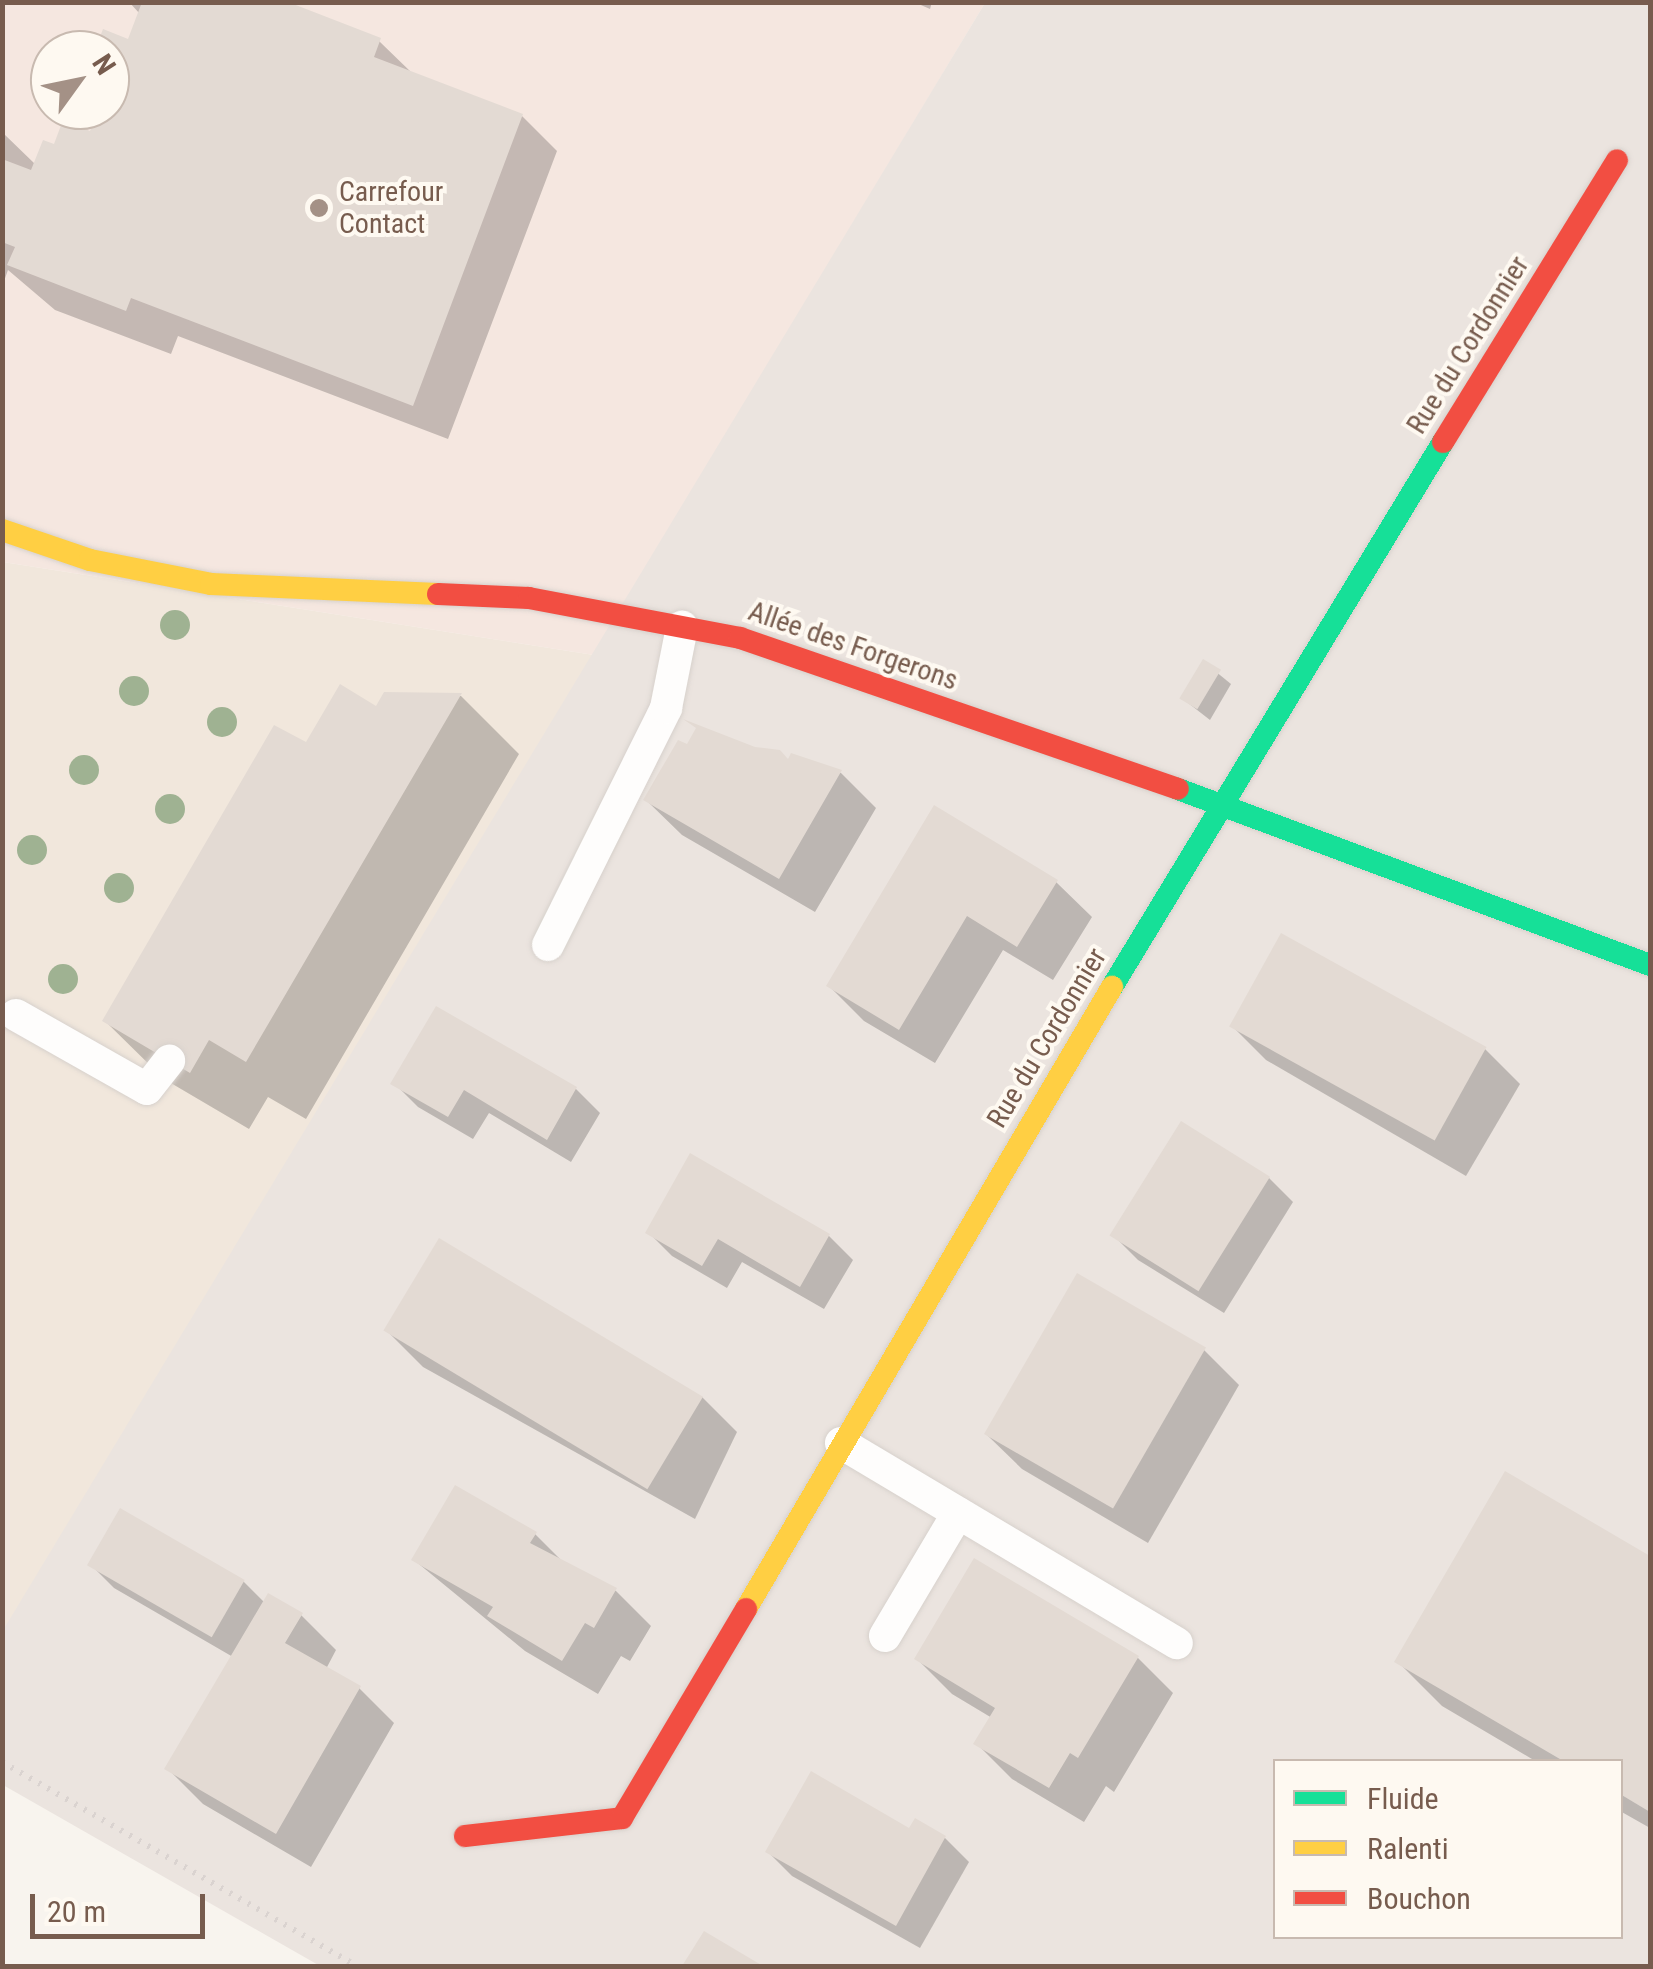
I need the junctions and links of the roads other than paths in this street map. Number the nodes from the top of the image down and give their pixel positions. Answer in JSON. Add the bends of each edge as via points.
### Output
{"nodes":[{"id":1,"x":1617,"y":160,"type":"dead end"},
{"id":2,"x":2,"y":530,"type":"edge"},
{"id":3,"x":682,"y":627,"type":"junction"},
{"id":4,"x":1220,"y":804,"type":"junction"},
{"id":5,"x":548,"y":945,"type":"dead end"},
{"id":6,"x":1650,"y":965,"type":"edge"},
{"id":7,"x":16,"y":1015,"type":"dead end"},
{"id":8,"x":169,"y":1061,"type":"dead end"},
{"id":9,"x":841,"y":1444,"type":"junction"},
{"id":10,"x":958,"y":1514,"type":"junction"},
{"id":11,"x":885,"y":1636,"type":"dead end"},
{"id":12,"x":1177,"y":1643,"type":"dead end"},
{"id":13,"x":465,"y":1836,"type":"dead end"}],
"edges":[{"from":1,"to":4,"type":"street","name":"Rue du Cordonnier"},
{"from":2,"to":3,"type":"street","name":"Allée des Forgerons","via":[[90,560],[211,584],[528,598]]},
{"from":3,"to":4,"type":"street","name":"Allée des Forgerons","via":[[740,638]]},
{"from":3,"to":5,"type":"lane","via":[[666,708]]},
{"from":4,"to":6,"type":"street","name":"Allée des Forgerons"},
{"from":4,"to":9,"type":"street","name":"Rue du Cordonnier"},
{"from":7,"to":8,"type":"lane","via":[[147,1089]]},
{"from":9,"to":10,"type":"lane"},
{"from":9,"to":13,"type":"street","name":"Rue du Cordonnier","via":[[622,1818]]},
{"from":10,"to":11,"type":"lane"},
{"from":10,"to":12,"type":"lane"}]}
